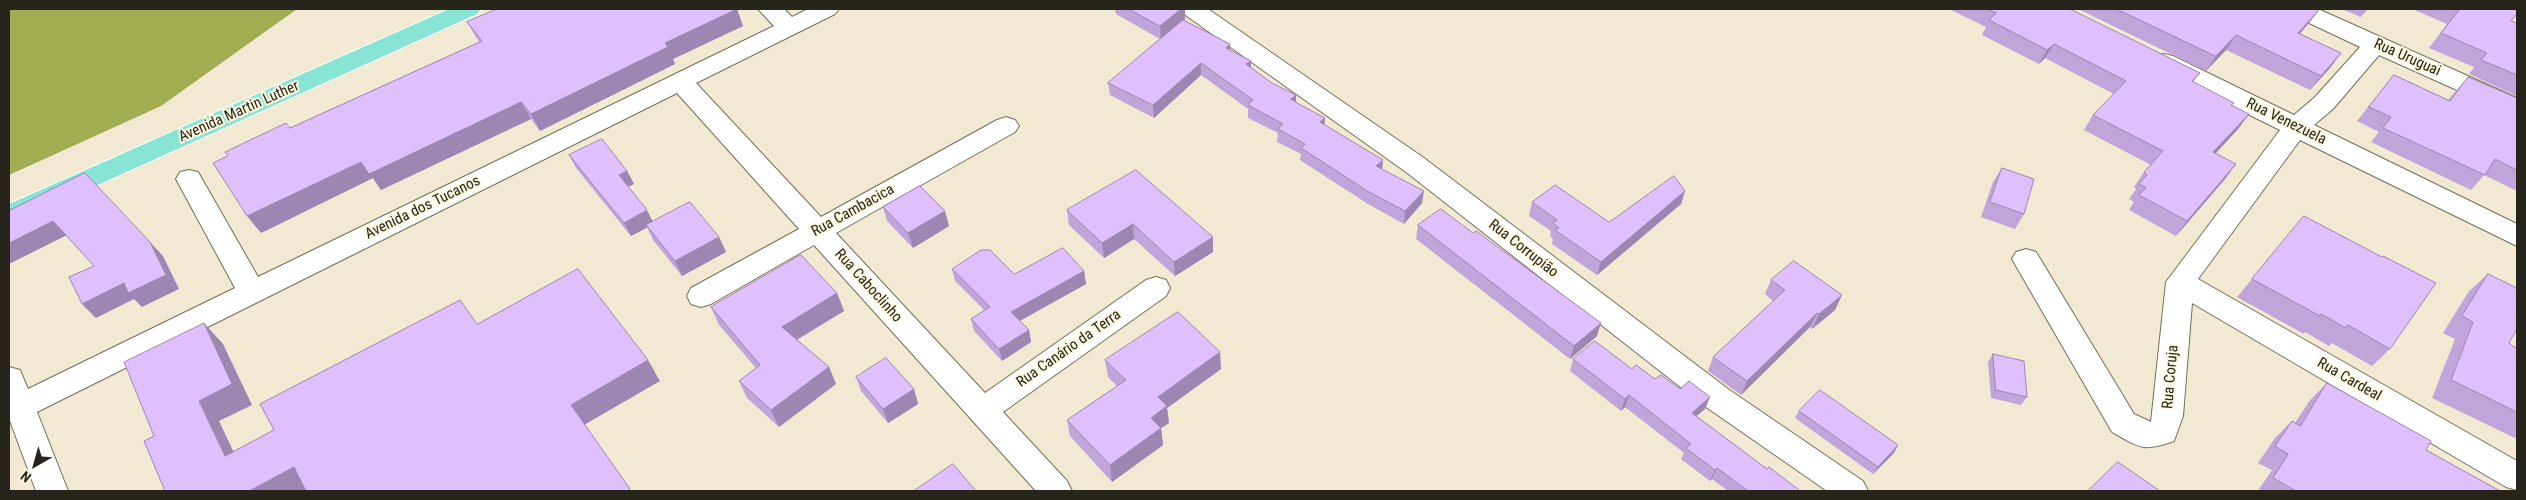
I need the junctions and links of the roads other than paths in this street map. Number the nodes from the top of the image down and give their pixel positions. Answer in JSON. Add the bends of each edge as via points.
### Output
{"nodes":[{"id":1,"x":469,"y":9,"type":"edge"},
{"id":2,"x":770,"y":9,"type":"edge"},
{"id":3,"x":827,"y":9,"type":"edge"},
{"id":4,"x":1192,"y":9,"type":"edge"},
{"id":5,"x":2298,"y":9,"type":"edge"},
{"id":6,"x":789,"y":27,"type":"junction"},
{"id":7,"x":2376,"y":44,"type":"junction"},
{"id":8,"x":2144,"y":52,"type":"edge"},
{"id":9,"x":680,"y":81,"type":"junction"},
{"id":10,"x":2517,"y":108,"type":"edge"},
{"id":11,"x":1006,"y":126,"type":"dead end"},
{"id":12,"x":2296,"y":127,"type":"junction"},
{"id":13,"x":190,"y":178,"type":"dead end"},
{"id":14,"x":9,"y":215,"type":"edge"},
{"id":15,"x":818,"y":231,"type":"junction"},
{"id":16,"x":2517,"y":236,"type":"edge"},
{"id":17,"x":2026,"y":259,"type":"dead end"},
{"id":18,"x":2180,"y":282,"type":"junction"},
{"id":19,"x":1156,"y":288,"type":"dead end"},
{"id":20,"x":252,"y":292,"type":"junction"},
{"id":21,"x":701,"y":296,"type":"dead end"},
{"id":22,"x":14,"y":393,"type":"edge"},
{"id":23,"x":982,"y":411,"type":"junction"},
{"id":24,"x":2517,"y":477,"type":"edge"},
{"id":25,"x":52,"y":491,"type":"edge"},
{"id":26,"x":1056,"y":491,"type":"edge"},
{"id":27,"x":1852,"y":491,"type":"edge"}],
"edges":[{"from":1,"to":14,"type":"main road","name":"Avenida Martin Luther"},
{"from":2,"to":6,"type":"street"},
{"from":3,"to":6,"type":"street","name":"Avenida dos Tucanos"},
{"from":4,"to":27,"type":"street","name":"Rua Corrupião","via":[[1415,166],[1717,398]]},
{"from":5,"to":7,"type":"street","name":"Rua Uruguai"},
{"from":6,"to":9,"type":"street","name":"Avenida dos Tucanos"},
{"from":7,"to":10,"type":"street","name":"Rua Uruguai"},
{"from":7,"to":12,"type":"street","via":[[2324,102]]},
{"from":8,"to":12,"type":"street","name":"Rua Venezuela"},
{"from":9,"to":15,"type":"street","name":"Rua Caboclinho"},
{"from":9,"to":20,"type":"street","name":"Avenida dos Tucanos"},
{"from":11,"to":15,"type":"street","name":"Rua Cambacica"},
{"from":12,"to":16,"type":"street","name":"Rua Venezuela"},
{"from":12,"to":18,"type":"street"},
{"from":13,"to":20,"type":"street"},
{"from":15,"to":21,"type":"street","name":"Rua Cambacica"},
{"from":15,"to":23,"type":"street","name":"Rua Caboclinho"},
{"from":17,"to":18,"type":"street","name":"Rua Coruja","via":[[2123,423],[2145,436],[2163,432],[2168,416]]},
{"from":18,"to":24,"type":"street","name":"Rua Cardeal"},
{"from":19,"to":23,"type":"street","name":"Rua Canário da Terra"},
{"from":20,"to":22,"type":"street","name":"Avenida dos Tucanos"},
{"from":22,"to":25,"type":"street"},
{"from":23,"to":26,"type":"street","name":"Rua Caboclinho"}]}
